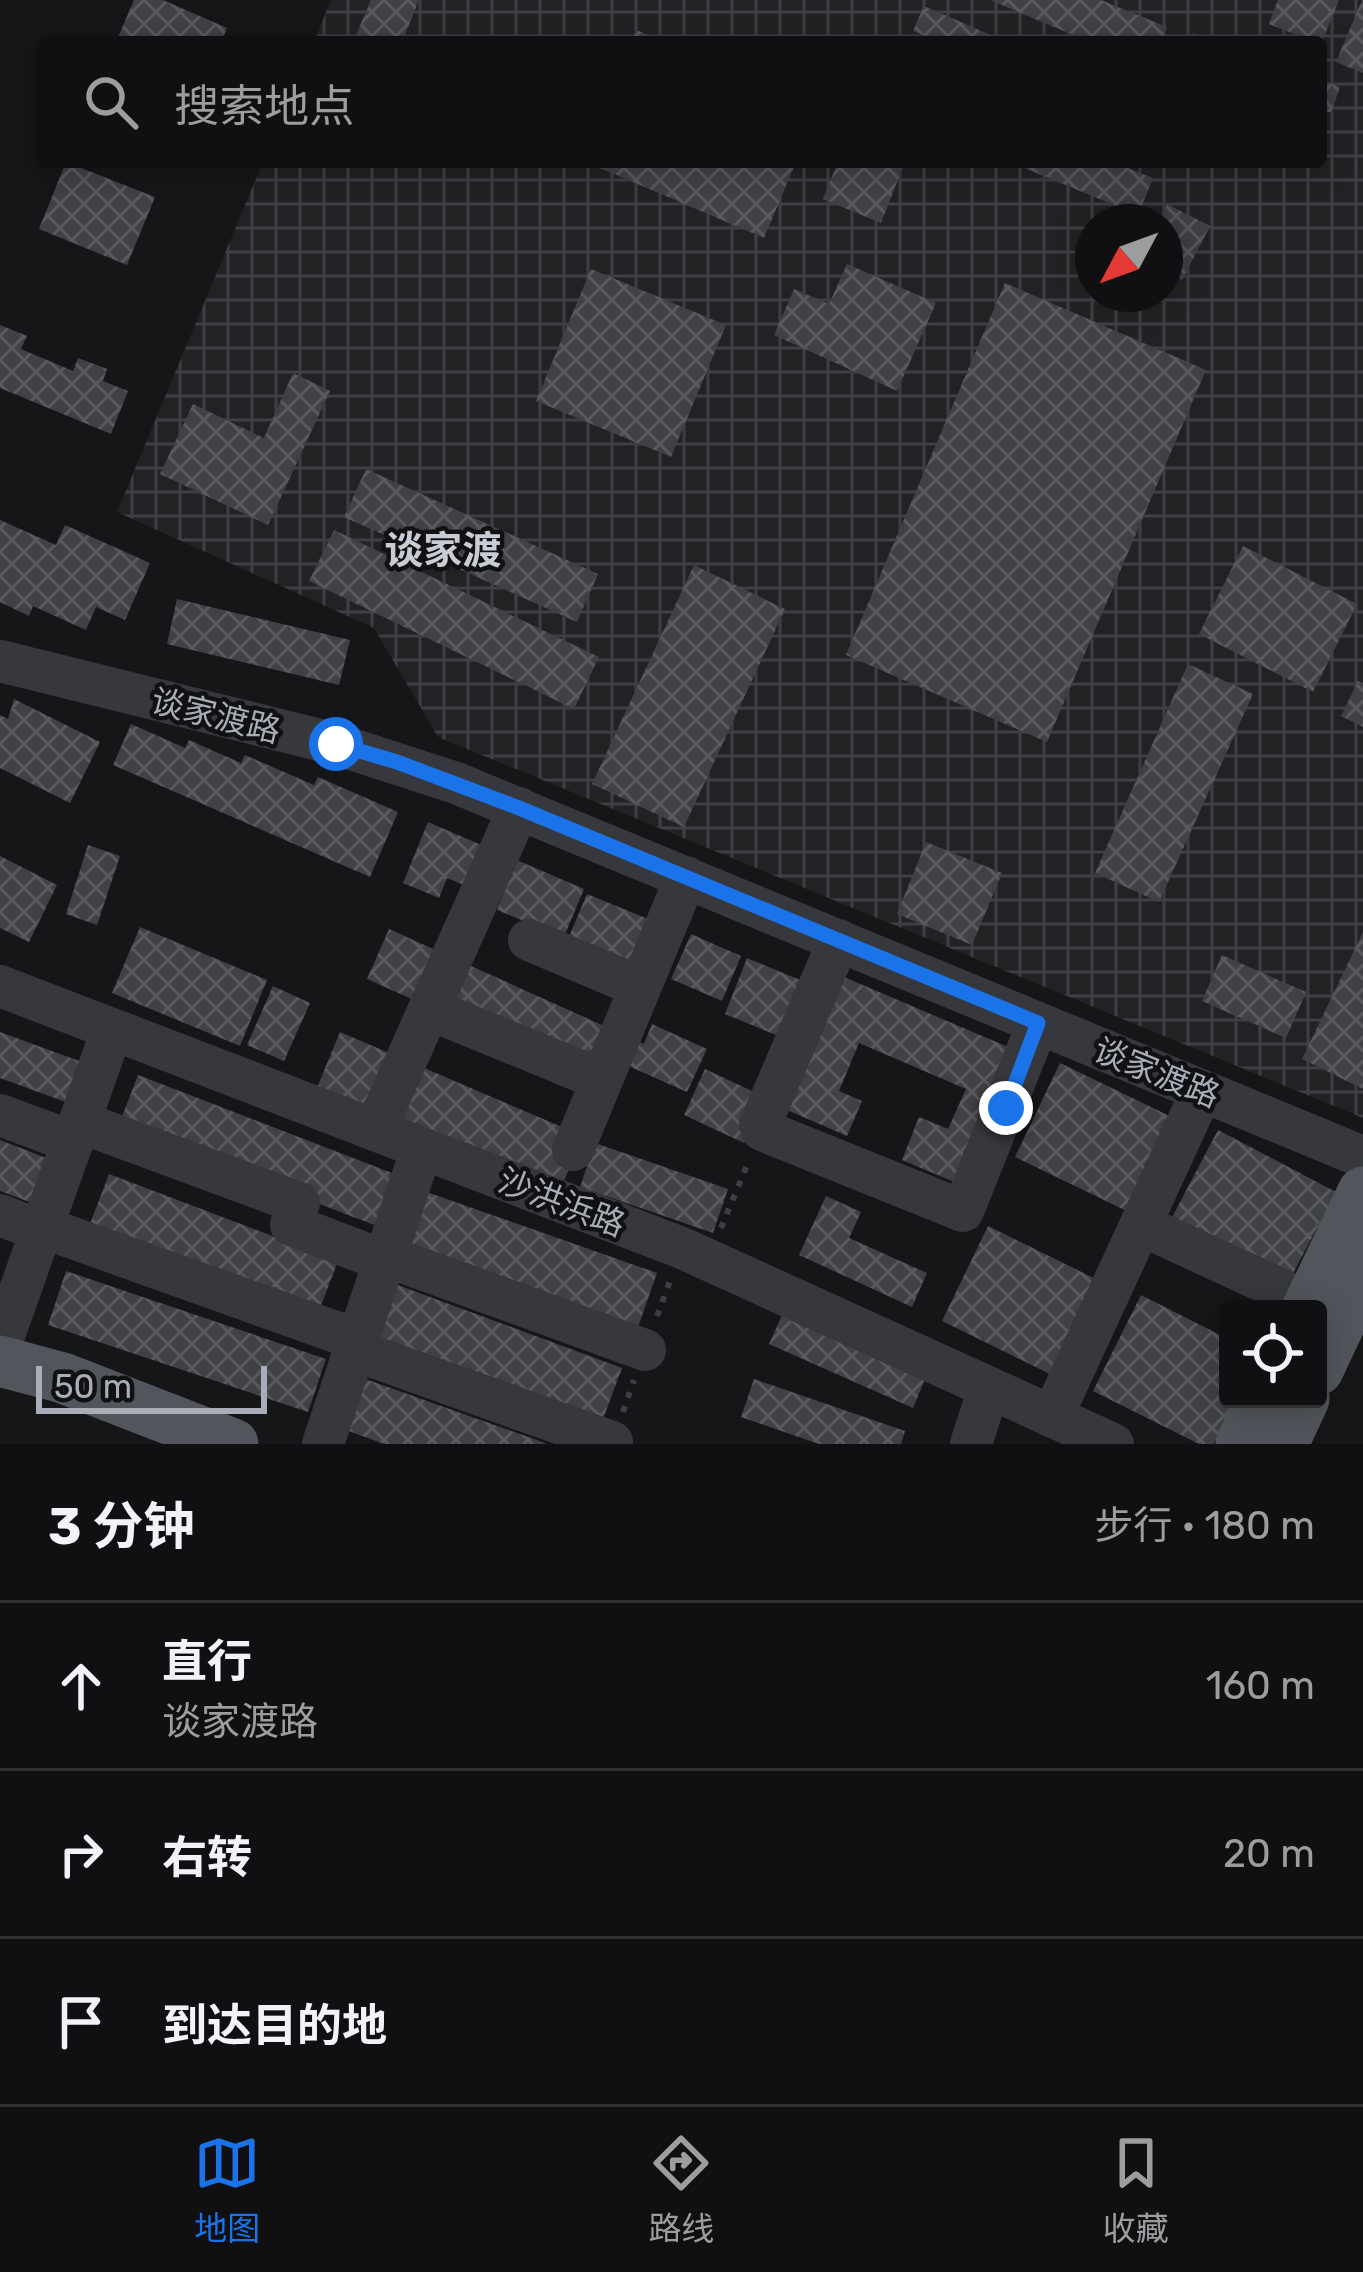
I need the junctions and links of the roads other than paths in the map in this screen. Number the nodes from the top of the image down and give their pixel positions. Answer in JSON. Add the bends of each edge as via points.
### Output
{"nodes":[{"id":1,"x":0,"y":661,"type":"edge"},
{"id":2,"x":519,"y":808,"type":"junction"},
{"id":3,"x":686,"y":877,"type":"junction"},
{"id":4,"x":530,"y":940,"type":"dead end"},
{"id":5,"x":839,"y":940,"type":"junction"},
{"id":6,"x":0,"y":986,"type":"edge"},
{"id":7,"x":640,"y":987,"type":"junction"},
{"id":8,"x":429,"y":1009,"type":"junction"},
{"id":9,"x":1038,"y":1023,"type":"junction"},
{"id":10,"x":112,"y":1030,"type":"junction"},
{"id":11,"x":602,"y":1080,"type":"junction"},
{"id":12,"x":1202,"y":1090,"type":"junction"},
{"id":13,"x":0,"y":1115,"type":"edge"},
{"id":14,"x":375,"y":1130,"type":"junction"},
{"id":15,"x":76,"y":1132,"type":"junction"},
{"id":16,"x":422,"y":1148,"type":"junction"},
{"id":17,"x":573,"y":1150,"type":"dead end"},
{"id":18,"x":1363,"y":1157,"type":"edge"},
{"id":19,"x":1363,"y":1192,"type":"edge"},
{"id":20,"x":0,"y":1215,"type":"edge"},
{"id":21,"x":1141,"y":1225,"type":"junction"},
{"id":22,"x":42,"y":1229,"type":"junction"},
{"id":23,"x":385,"y":1258,"type":"junction"},
{"id":24,"x":1363,"y":1274,"type":"edge"},
{"id":25,"x":1294,"y":1299,"type":"edge"},
{"id":26,"x":356,"y":1345,"type":"junction"},
{"id":27,"x":0,"y":1347,"type":"edge"},
{"id":28,"x":645,"y":1350,"type":"dead end"},
{"id":29,"x":1327,"y":1351,"type":"edge"},
{"id":30,"x":0,"y":1361,"type":"edge"},
{"id":31,"x":989,"y":1388,"type":"junction"},
{"id":32,"x":1259,"y":1408,"type":"edge"},
{"id":33,"x":1300,"y":1408,"type":"edge"},
{"id":34,"x":1052,"y":1417,"type":"junction"},
{"id":35,"x":612,"y":1442,"type":"edge"},
{"id":36,"x":232,"y":1444,"type":"edge"},
{"id":37,"x":323,"y":1444,"type":"edge"},
{"id":38,"x":971,"y":1444,"type":"edge"},
{"id":39,"x":1113,"y":1444,"type":"edge"},
{"id":40,"x":1241,"y":1444,"type":"edge"},
{"id":41,"x":1283,"y":1444,"type":"edge"}],
"edges":[{"from":1,"to":2,"type":"street","name":"谈家渡路","via":[[336,744]]},
{"from":2,"to":3,"type":"street","name":"谈家渡路"},
{"from":2,"to":8,"type":"street"},
{"from":3,"to":5,"type":"street","name":"谈家渡路"},
{"from":3,"to":7,"type":"street"},
{"from":4,"to":7,"type":"street"},
{"from":5,"to":9,"type":"street","name":"谈家渡路"},
{"from":5,"to":9,"type":"street","via":[[762,1130],[963,1211]]},
{"from":6,"to":10,"type":"street","name":"沙洪浜路"},
{"from":7,"to":11,"type":"street"},
{"from":8,"to":11,"type":"street"},
{"from":8,"to":14,"type":"street"},
{"from":9,"to":12,"type":"street","name":"谈家渡路"},
{"from":10,"to":14,"type":"street","name":"沙洪浜路"},
{"from":10,"to":15,"type":"street"},
{"from":11,"to":17,"type":"street"},
{"from":12,"to":18,"type":"street","name":"谈家渡路"},
{"from":12,"to":21,"type":"street"},
{"from":13,"to":15,"type":"street"},
{"from":14,"to":16,"type":"street","name":"沙洪浜路"},
{"from":15,"to":22,"type":"street"},
{"from":15,"to":23,"type":"street","via":[[299,1203],[292,1225]]},
{"from":16,"to":23,"type":"street"},
{"from":16,"to":31,"type":"street","name":"沙洪浜路","via":[[708,1259]]},
{"from":19,"to":25,"type":"main road"},
{"from":20,"to":22,"type":"street"},
{"from":21,"to":25,"type":"street"},
{"from":21,"to":34,"type":"street"},
{"from":22,"to":26,"type":"street"},
{"from":22,"to":27,"type":"street"},
{"from":23,"to":26,"type":"street"},
{"from":23,"to":28,"type":"street"},
{"from":24,"to":29,"type":"main road"},
{"from":26,"to":35,"type":"street"},
{"from":26,"to":37,"type":"street"},
{"from":30,"to":36,"type":"main road"},
{"from":31,"to":34,"type":"street","name":"沙洪浜路"},
{"from":31,"to":38,"type":"street"},
{"from":32,"to":40,"type":"main road"},
{"from":33,"to":41,"type":"main road"},
{"from":34,"to":39,"type":"street","name":"沙洪浜路"}]}
